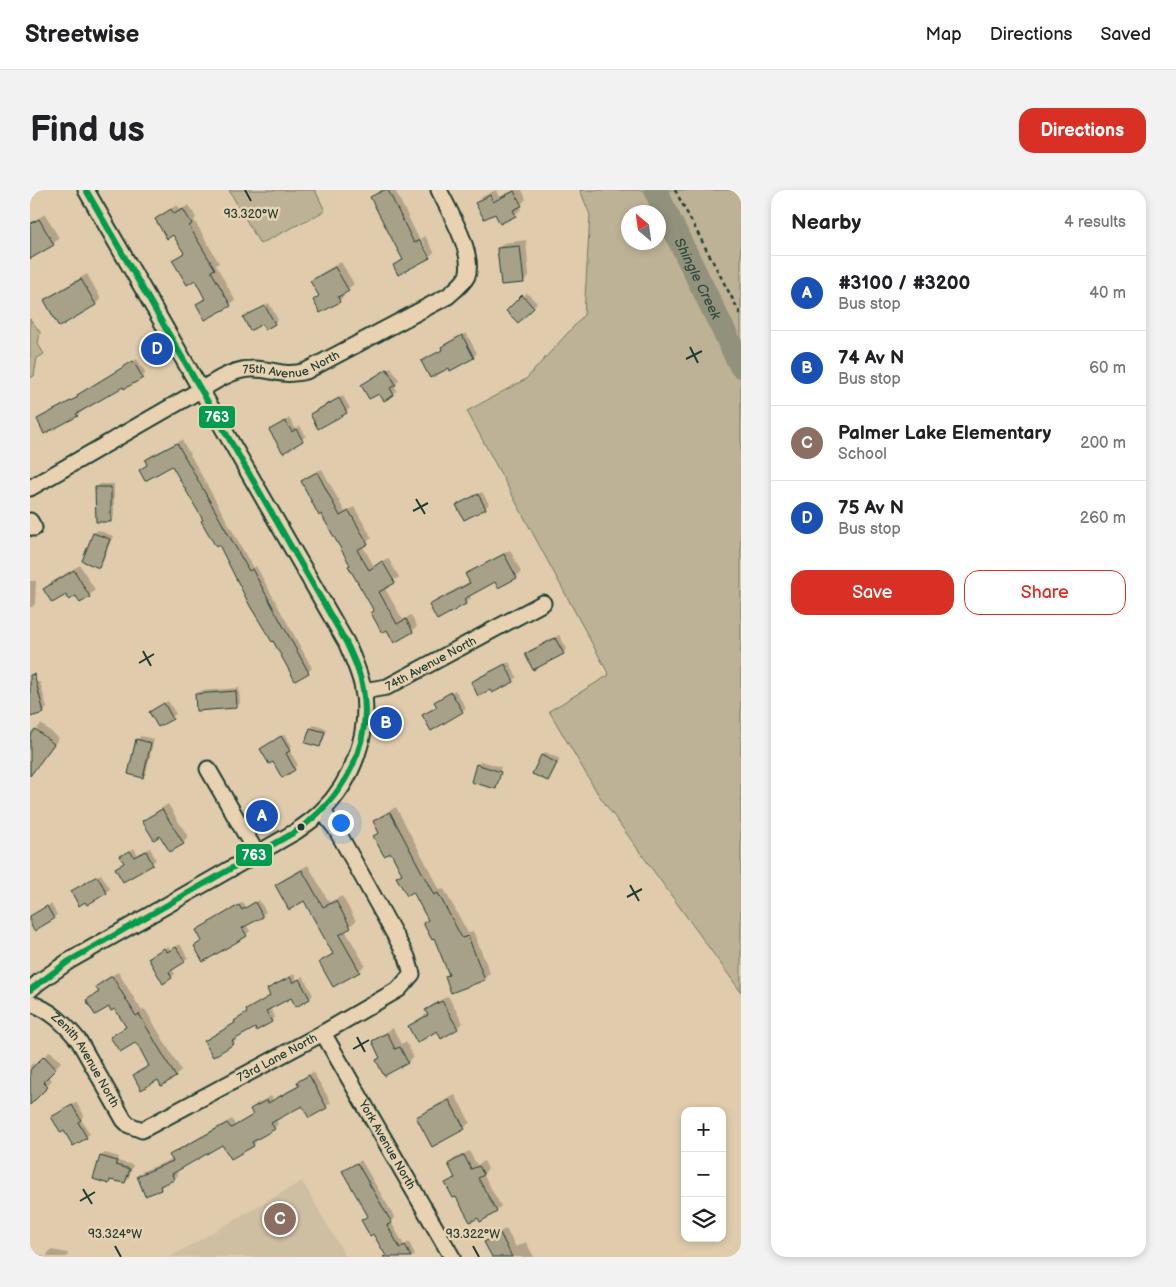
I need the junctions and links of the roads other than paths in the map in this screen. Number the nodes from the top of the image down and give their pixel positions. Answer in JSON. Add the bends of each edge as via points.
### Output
{"nodes":[{"id":1,"x":86,"y":190,"type":"edge"},
{"id":2,"x":440,"y":190,"type":"edge"},
{"id":3,"x":201,"y":390,"type":"junction"},
{"id":4,"x":30,"y":488,"type":"edge"},
{"id":5,"x":543,"y":603,"type":"dead end"},
{"id":6,"x":364,"y":690,"type":"junction"},
{"id":7,"x":208,"y":769,"type":"dead end"},
{"id":8,"x":322,"y":811,"type":"junction"},
{"id":9,"x":257,"y":854,"type":"junction"},
{"id":10,"x":30,"y":990,"type":"edge"},
{"id":11,"x":30,"y":1003,"type":"edge"},
{"id":12,"x":323,"y":1033,"type":"junction"},
{"id":13,"x":134,"y":1128,"type":"joint"},
{"id":14,"x":452,"y":1257,"type":"edge"}],
"edges":[{"from":1,"to":3,"type":"street"},
{"from":2,"to":3,"type":"street","name":"75th Avenue North","via":[[468,261],[467,275],[460,287],[306,371],[282,374],[252,368],[239,370]]},
{"from":3,"to":4,"type":"street","name":"75th Avenue North"},
{"from":3,"to":6,"type":"street","via":[[346,642]]},
{"from":5,"to":6,"type":"street","name":"74th Avenue North","via":[[387,687]]},
{"from":6,"to":8,"type":"street","via":[[364,722],[355,760],[340,789]]},
{"from":7,"to":9,"type":"street"},
{"from":8,"to":9,"type":"street"},
{"from":8,"to":12,"type":"street","name":"73rd Lane North","via":[[336,830],[407,957],[412,974],[399,989]]},
{"from":9,"to":10,"type":"street","via":[[69,961]]},
{"from":11,"to":13,"type":"street","name":"Zenith Avenue North","via":[[45,1008],[70,1030],[124,1120]]},
{"from":12,"to":13,"type":"street","name":"73rd Lane North","via":[[154,1125],[142,1130]]},
{"from":12,"to":14,"type":"street","name":"York Avenue North"}]}
